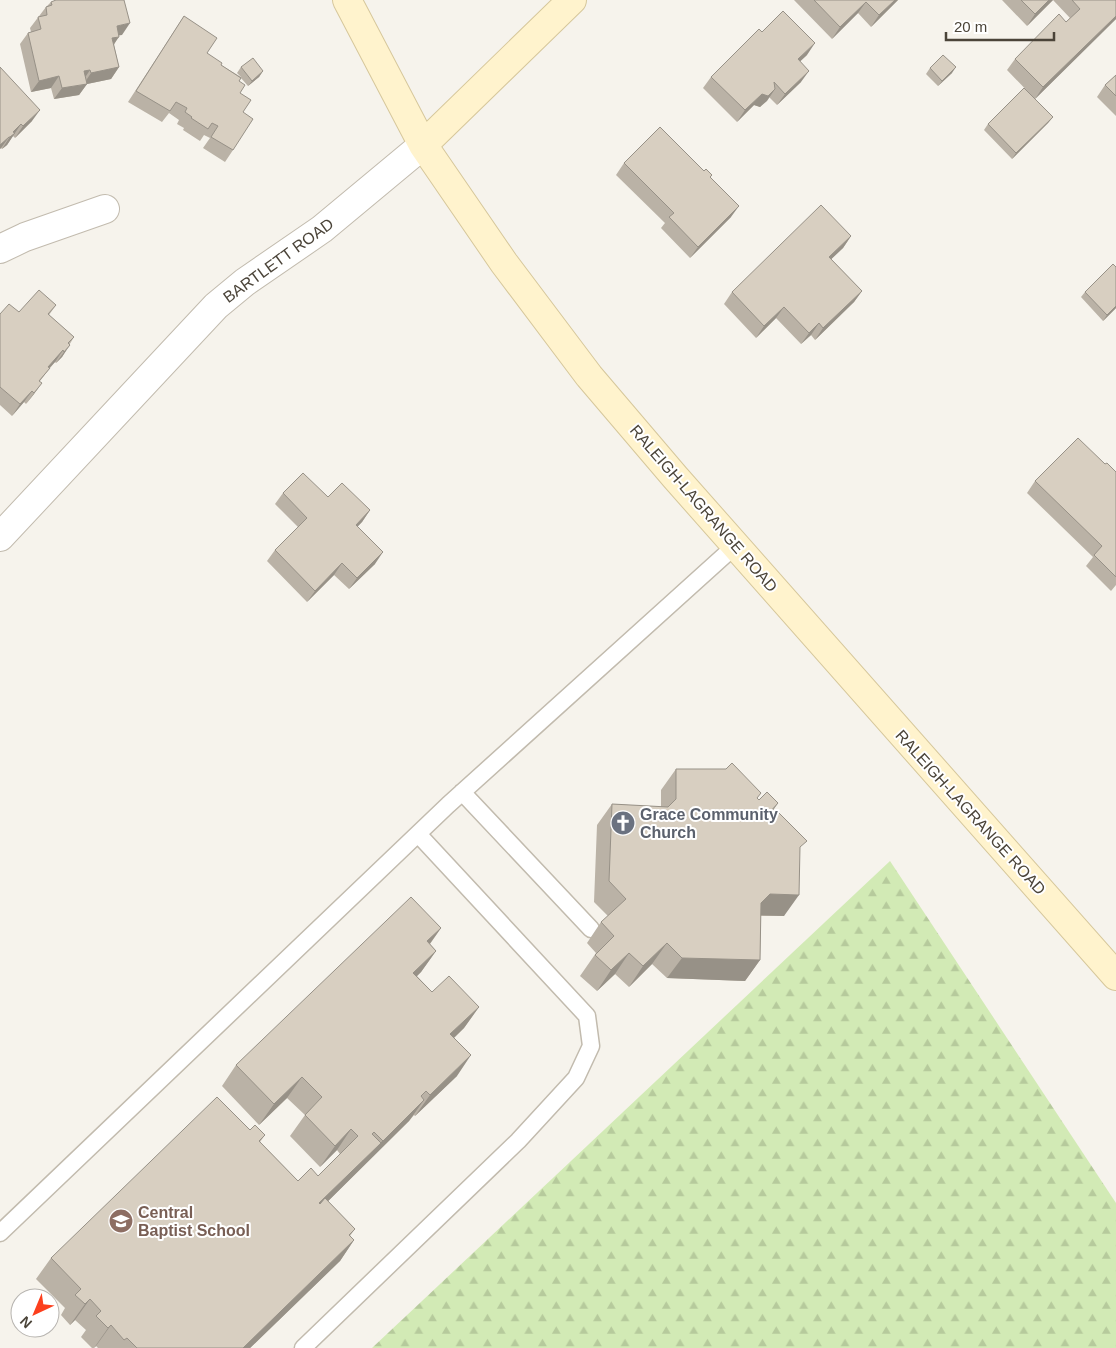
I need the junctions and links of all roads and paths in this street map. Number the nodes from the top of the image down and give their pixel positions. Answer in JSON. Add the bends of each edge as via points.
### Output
{"nodes":[{"id":1,"x":347,"y":0,"type":"edge"},
{"id":2,"x":572,"y":0,"type":"edge"},
{"id":3,"x":423,"y":145,"type":"junction"},
{"id":4,"x":105,"y":209,"type":"dead end"},
{"id":5,"x":0,"y":249,"type":"edge"},
{"id":6,"x":0,"y":537,"type":"edge"},
{"id":7,"x":736,"y":545,"type":"junction"},
{"id":8,"x":462,"y":792,"type":"junction"},
{"id":9,"x":418,"y":834,"type":"junction"},
{"id":10,"x":591,"y":929,"type":"dead end"},
{"id":11,"x":1116,"y":976,"type":"edge"},
{"id":12,"x":0,"y":1233,"type":"edge"},
{"id":13,"x":303,"y":1348,"type":"edge"}],
"edges":[{"from":1,"to":3,"type":"main road","name":"RALEIGH-LAGRANGE ROAD"},
{"from":2,"to":3,"type":"main road","name":"BARTLETT ROAD"},
{"from":3,"to":6,"type":"street","name":"BARTLETT ROAD","via":[[322,230],[245,282],[216,306]]},
{"from":3,"to":7,"type":"main road","name":"RALEIGH-LAGRANGE ROAD","via":[[504,263],[589,376]]},
{"from":4,"to":5,"type":"street"},
{"from":7,"to":8,"type":"lane"},
{"from":7,"to":11,"type":"main road","name":"RALEIGH-LAGRANGE ROAD"},
{"from":8,"to":9,"type":"lane"},
{"from":8,"to":10,"type":"lane"},
{"from":9,"to":12,"type":"lane"},
{"from":9,"to":13,"type":"lane","via":[[588,1016],[591,1046],[576,1078],[518,1141]]}]}
